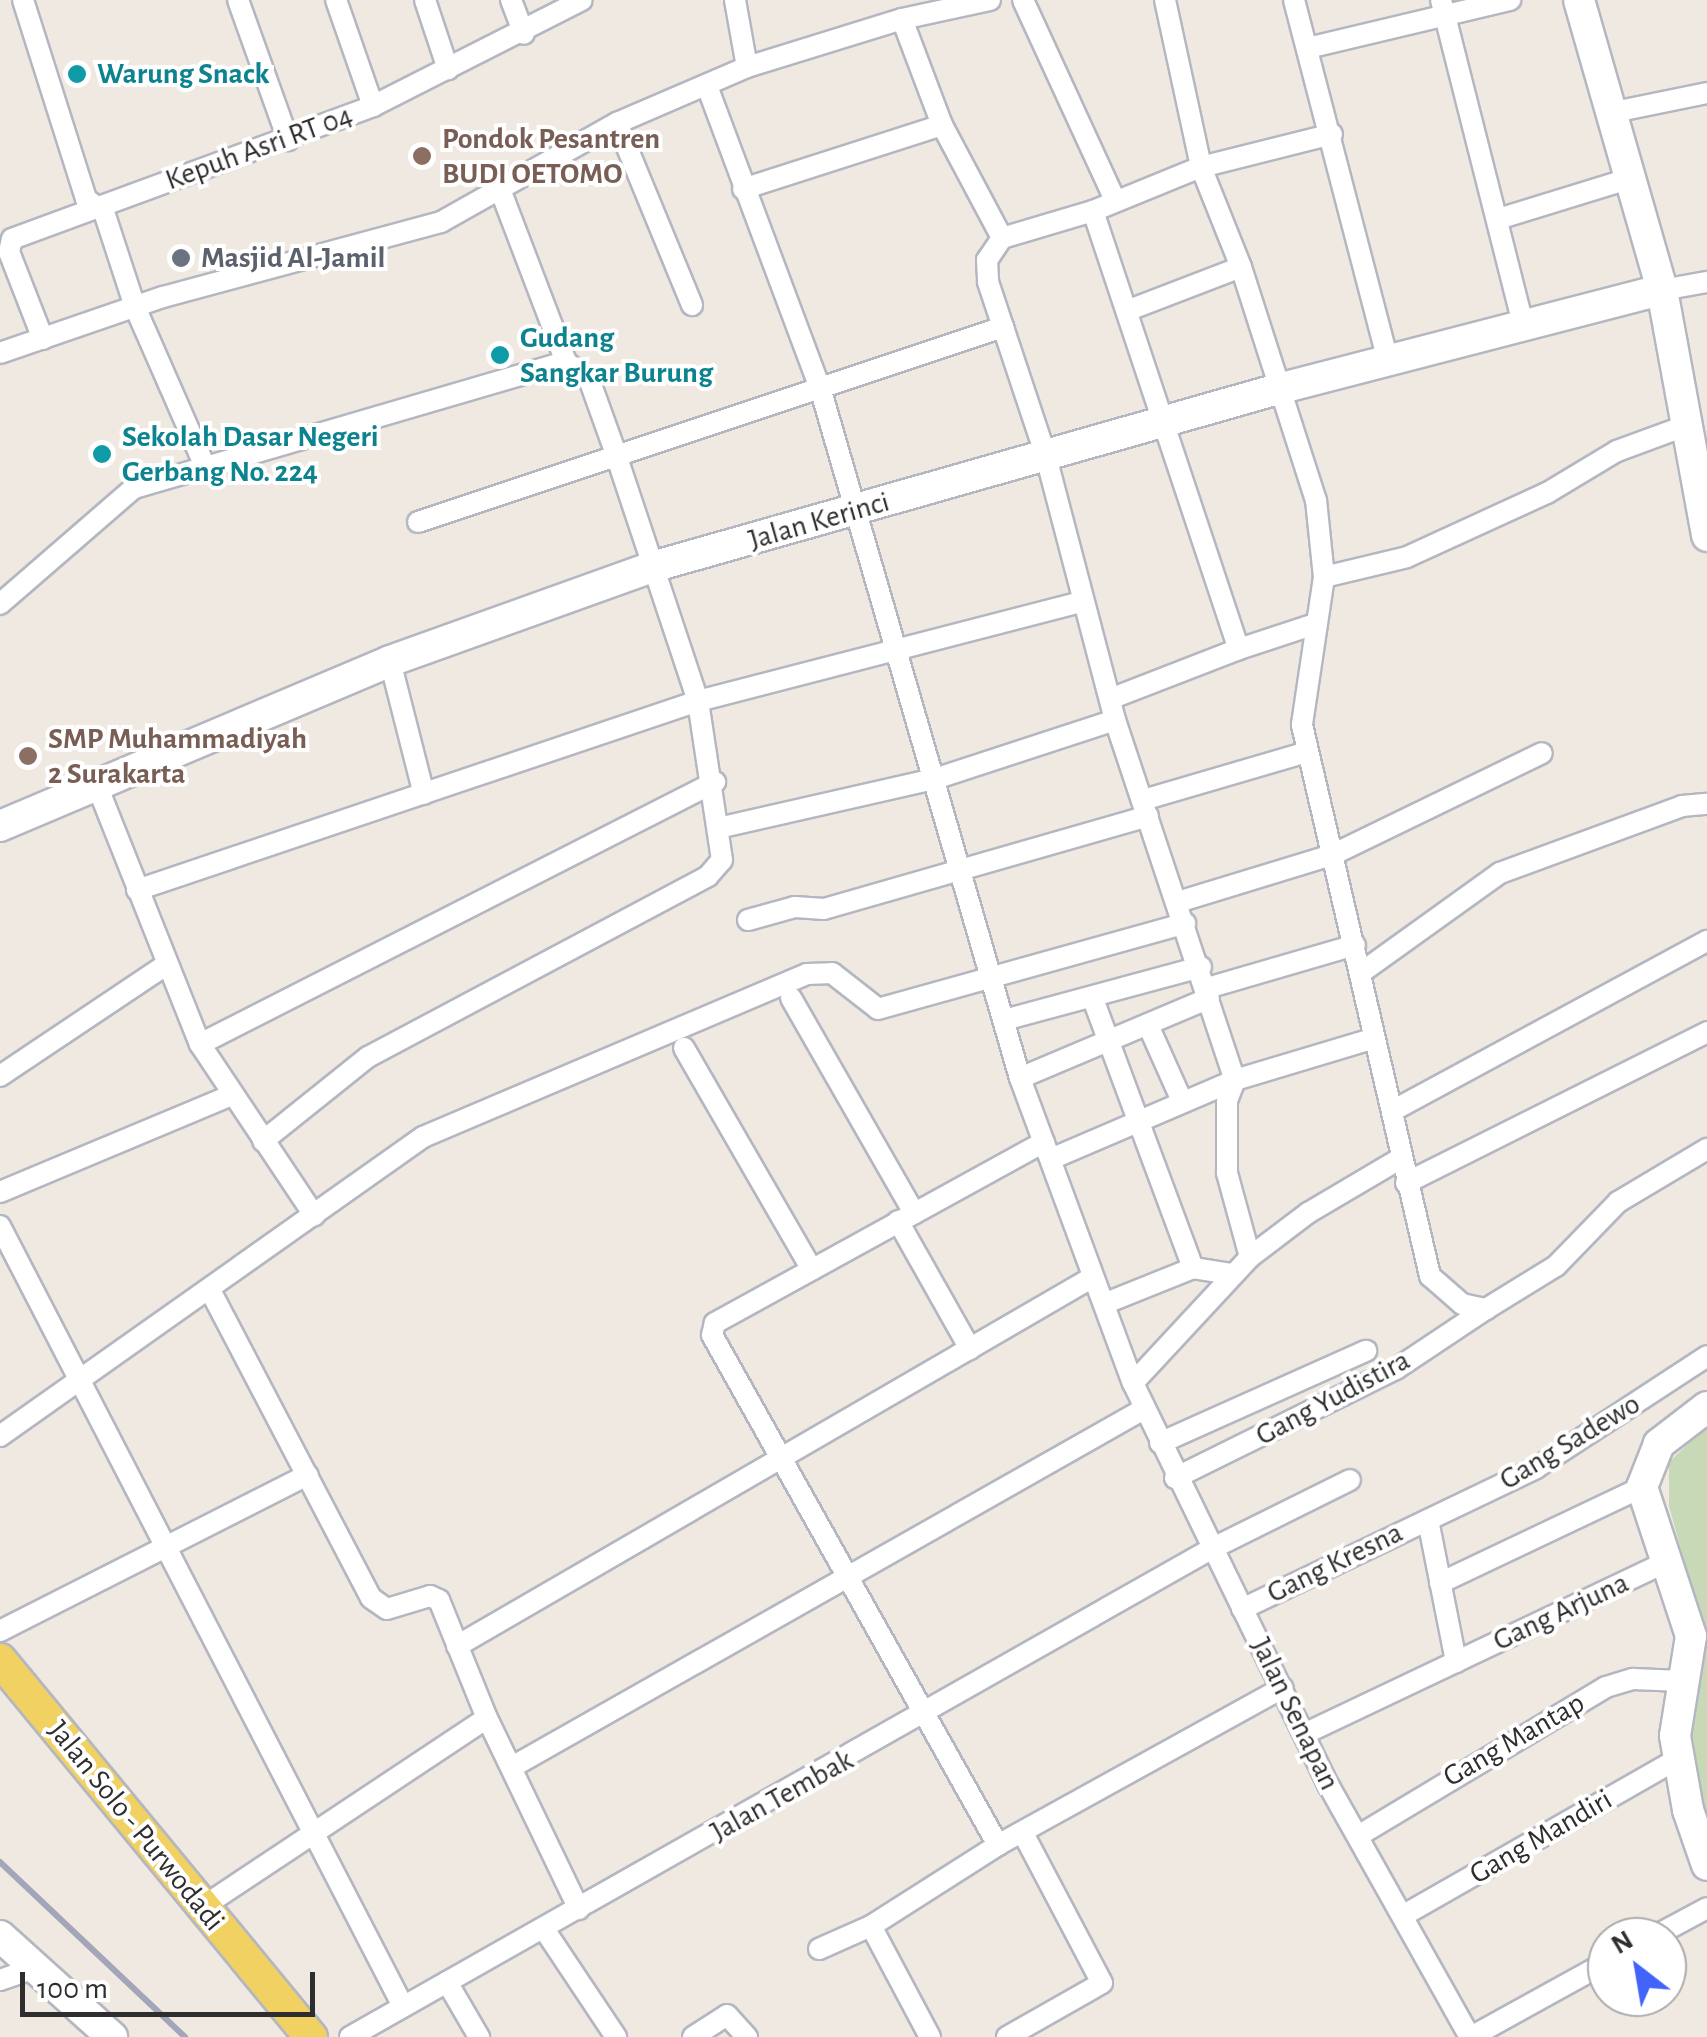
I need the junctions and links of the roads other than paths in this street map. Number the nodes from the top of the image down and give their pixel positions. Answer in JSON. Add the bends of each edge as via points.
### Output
{"nodes":[{"id":1,"x":23,"y":0,"type":"edge"},
{"id":2,"x":238,"y":0,"type":"edge"},
{"id":3,"x":336,"y":0,"type":"edge"},
{"id":4,"x":425,"y":0,"type":"edge"},
{"id":5,"x":511,"y":0,"type":"edge"},
{"id":6,"x":582,"y":0,"type":"edge"},
{"id":7,"x":734,"y":0,"type":"edge"},
{"id":8,"x":990,"y":0,"type":"edge"},
{"id":9,"x":1023,"y":0,"type":"edge"},
{"id":10,"x":1165,"y":0,"type":"edge"},
{"id":11,"x":1294,"y":0,"type":"edge"},
{"id":12,"x":1510,"y":0,"type":"edge"},
{"id":13,"x":1579,"y":0,"type":"edge"},
{"id":14,"x":1444,"y":8,"type":"edge"},
{"id":15,"x":902,"y":19,"type":"junction"},
{"id":16,"x":524,"y":34,"type":"junction"},
{"id":17,"x":1308,"y":48,"type":"junction"},
{"id":18,"x":747,"y":67,"type":"junction"},
{"id":19,"x":448,"y":70,"type":"junction"},
{"id":20,"x":707,"y":86,"type":"junction"},
{"id":21,"x":1707,"y":92,"type":"edge"},
{"id":22,"x":373,"y":106,"type":"junction"},
{"id":23,"x":1614,"y":112,"type":"junction"},
{"id":24,"x":617,"y":122,"type":"junction"},
{"id":25,"x":942,"y":125,"type":"junction"},
{"id":26,"x":1332,"y":134,"type":"junction"},
{"id":27,"x":288,"y":140,"type":"junction"},
{"id":28,"x":1201,"y":167,"type":"junction"},
{"id":29,"x":1631,"y":178,"type":"junction"},
{"id":30,"x":498,"y":187,"type":"junction"},
{"id":31,"x":743,"y":189,"type":"junction"},
{"id":32,"x":1115,"y":200,"type":"junction"},
{"id":33,"x":96,"y":206,"type":"junction"},
{"id":34,"x":1093,"y":211,"type":"junction"},
{"id":35,"x":1498,"y":219,"type":"junction"},
{"id":36,"x":1002,"y":238,"type":"junction"},
{"id":37,"x":1241,"y":267,"type":"junction"},
{"id":38,"x":1707,"y":282,"type":"edge"},
{"id":39,"x":1662,"y":290,"type":"junction"},
{"id":40,"x":692,"y":305,"type":"dead end"},
{"id":41,"x":135,"y":308,"type":"junction"},
{"id":42,"x":1129,"y":310,"type":"junction"},
{"id":43,"x":1524,"y":326,"type":"junction"},
{"id":44,"x":1004,"y":327,"type":"junction"},
{"id":45,"x":43,"y":339,"type":"junction"},
{"id":46,"x":0,"y":354,"type":"edge"},
{"id":47,"x":566,"y":362,"type":"junction"},
{"id":48,"x":1388,"y":362,"type":"junction"},
{"id":49,"x":1278,"y":389,"type":"junction"},
{"id":50,"x":821,"y":391,"type":"junction"},
{"id":51,"x":1163,"y":422,"type":"junction"},
{"id":52,"x":1685,"y":426,"type":"junction"},
{"id":53,"x":1045,"y":453,"type":"junction"},
{"id":54,"x":616,"y":454,"type":"junction"},
{"id":55,"x":206,"y":468,"type":"junction"},
{"id":56,"x":854,"y":512,"type":"junction"},
{"id":57,"x":418,"y":522,"type":"dead end"},
{"id":58,"x":1707,"y":536,"type":"edge"},
{"id":59,"x":652,"y":566,"type":"junction"},
{"id":60,"x":1324,"y":577,"type":"junction"},
{"id":61,"x":1081,"y":602,"type":"junction"},
{"id":62,"x":0,"y":604,"type":"edge"},
{"id":63,"x":1315,"y":624,"type":"junction"},
{"id":64,"x":897,"y":648,"type":"junction"},
{"id":65,"x":1239,"y":649,"type":"junction"},
{"id":66,"x":390,"y":662,"type":"junction"},
{"id":67,"x":1110,"y":699,"type":"junction"},
{"id":68,"x":698,"y":701,"type":"junction"},
{"id":69,"x":1115,"y":720,"type":"junction"},
{"id":70,"x":1308,"y":752,"type":"junction"},
{"id":71,"x":1542,"y":753,"type":"dead end"},
{"id":72,"x":938,"y":778,"type":"junction"},
{"id":73,"x":715,"y":782,"type":"junction"},
{"id":74,"x":96,"y":783,"type":"junction"},
{"id":75,"x":424,"y":794,"type":"junction"},
{"id":76,"x":1707,"y":804,"type":"edge"},
{"id":77,"x":1145,"y":808,"type":"junction"},
{"id":78,"x":0,"y":826,"type":"edge"},
{"id":79,"x":718,"y":828,"type":"junction"},
{"id":80,"x":1332,"y":855,"type":"junction"},
{"id":81,"x":958,"y":869,"type":"junction"},
{"id":82,"x":136,"y":890,"type":"junction"},
{"id":83,"x":1178,"y":902,"type":"junction"},
{"id":84,"x":748,"y":920,"type":"dead end"},
{"id":85,"x":1185,"y":924,"type":"junction"},
{"id":86,"x":1707,"y":942,"type":"edge"},
{"id":87,"x":1354,"y":945,"type":"junction"},
{"id":88,"x":167,"y":964,"type":"junction"},
{"id":89,"x":1362,"y":972,"type":"junction"},
{"id":90,"x":990,"y":976,"type":"junction"},
{"id":91,"x":1205,"y":984,"type":"junction"},
{"id":92,"x":790,"y":998,"type":"dead end"},
{"id":93,"x":1093,"y":1000,"type":"junction"},
{"id":94,"x":1004,"y":1020,"type":"junction"},
{"id":95,"x":1148,"y":1024,"type":"junction"},
{"id":96,"x":1707,"y":1032,"type":"edge"},
{"id":97,"x":1372,"y":1039,"type":"junction"},
{"id":98,"x":1110,"y":1040,"type":"junction"},
{"id":99,"x":200,"y":1044,"type":"junction"},
{"id":100,"x":684,"y":1048,"type":"dead end"},
{"id":101,"x":0,"y":1076,"type":"edge"},
{"id":102,"x":1020,"y":1078,"type":"junction"},
{"id":103,"x":1235,"y":1080,"type":"junction"},
{"id":104,"x":232,"y":1095,"type":"junction"},
{"id":105,"x":1182,"y":1101,"type":"junction"},
{"id":106,"x":1394,"y":1110,"type":"junction"},
{"id":107,"x":1139,"y":1119,"type":"junction"},
{"id":108,"x":264,"y":1141,"type":"junction"},
{"id":109,"x":1707,"y":1149,"type":"edge"},
{"id":110,"x":1047,"y":1150,"type":"junction"},
{"id":111,"x":1401,"y":1158,"type":"junction"},
{"id":112,"x":1406,"y":1182,"type":"junction"},
{"id":113,"x":2,"y":1184,"type":"edge"},
{"id":114,"x":314,"y":1215,"type":"junction"},
{"id":115,"x":906,"y":1217,"type":"junction"},
{"id":116,"x":0,"y":1226,"type":"edge"},
{"id":117,"x":1250,"y":1257,"type":"junction"},
{"id":118,"x":1193,"y":1268,"type":"junction"},
{"id":119,"x":812,"y":1270,"type":"junction"},
{"id":120,"x":1231,"y":1274,"type":"junction"},
{"id":121,"x":1093,"y":1277,"type":"junction"},
{"id":122,"x":211,"y":1292,"type":"junction"},
{"id":123,"x":1106,"y":1302,"type":"junction"},
{"id":124,"x":1486,"y":1309,"type":"junction"},
{"id":125,"x":970,"y":1348,"type":"junction"},
{"id":126,"x":1366,"y":1351,"type":"dead end"},
{"id":127,"x":1707,"y":1356,"type":"edge"},
{"id":128,"x":1133,"y":1384,"type":"junction"},
{"id":129,"x":80,"y":1385,"type":"junction"},
{"id":130,"x":1707,"y":1407,"type":"edge"},
{"id":131,"x":1144,"y":1409,"type":"junction"},
{"id":132,"x":0,"y":1436,"type":"edge"},
{"id":133,"x":1160,"y":1444,"type":"junction"},
{"id":134,"x":784,"y":1462,"type":"junction"},
{"id":135,"x":308,"y":1475,"type":"junction"},
{"id":136,"x":1175,"y":1478,"type":"junction"},
{"id":137,"x":1350,"y":1480,"type":"dead end"},
{"id":138,"x":1642,"y":1487,"type":"junction"},
{"id":139,"x":1428,"y":1520,"type":"junction"},
{"id":140,"x":165,"y":1548,"type":"junction"},
{"id":141,"x":1211,"y":1549,"type":"junction"},
{"id":142,"x":1666,"y":1562,"type":"junction"},
{"id":143,"x":849,"y":1578,"type":"junction"},
{"id":144,"x":1440,"y":1584,"type":"junction"},
{"id":145,"x":1242,"y":1608,"type":"junction"},
{"id":146,"x":0,"y":1631,"type":"edge"},
{"id":147,"x":458,"y":1646,"type":"junction"},
{"id":148,"x":0,"y":1660,"type":"edge"},
{"id":149,"x":1456,"y":1662,"type":"junction"},
{"id":150,"x":1682,"y":1681,"type":"junction"},
{"id":151,"x":1282,"y":1688,"type":"junction"},
{"id":152,"x":928,"y":1714,"type":"junction"},
{"id":153,"x":487,"y":1718,"type":"junction"},
{"id":154,"x":1304,"y":1734,"type":"junction"},
{"id":155,"x":1677,"y":1759,"type":"junction"},
{"id":156,"x":512,"y":1768,"type":"junction"},
{"id":157,"x":310,"y":1832,"type":"junction"},
{"id":158,"x":1023,"y":1833,"type":"junction"},
{"id":159,"x":1358,"y":1836,"type":"junction"},
{"id":160,"x":998,"y":1845,"type":"junction"},
{"id":161,"x":1707,"y":1865,"type":"edge"},
{"id":162,"x":202,"y":1908,"type":"junction"},
{"id":163,"x":580,"y":1909,"type":"junction"},
{"id":164,"x":1404,"y":1915,"type":"junction"},
{"id":165,"x":872,"y":1926,"type":"junction"},
{"id":166,"x":544,"y":1929,"type":"junction"},
{"id":167,"x":0,"y":1936,"type":"edge"},
{"id":168,"x":819,"y":1949,"type":"dead end"},
{"id":169,"x":34,"y":1968,"type":"junction"},
{"id":170,"x":1587,"y":1973,"type":"edge"},
{"id":171,"x":0,"y":1980,"type":"edge"},
{"id":172,"x":447,"y":1982,"type":"junction"},
{"id":173,"x":403,"y":2006,"type":"junction"},
{"id":174,"x":112,"y":2037,"type":"edge"},
{"id":175,"x":311,"y":2037,"type":"edge"},
{"id":176,"x":350,"y":2037,"type":"edge"},
{"id":177,"x":480,"y":2037,"type":"edge"},
{"id":178,"x":616,"y":2037,"type":"edge"},
{"id":179,"x":693,"y":2037,"type":"edge"},
{"id":180,"x":747,"y":2037,"type":"edge"},
{"id":181,"x":930,"y":2037,"type":"edge"},
{"id":182,"x":1007,"y":2037,"type":"edge"},
{"id":183,"x":1470,"y":2037,"type":"edge"}],
"edges":[{"from":1,"to":33,"type":"street","via":[[81,185]]},
{"from":2,"to":27,"type":"street"},
{"from":3,"to":22,"type":"street","name":"Kepuh Asri RT 04"},
{"from":4,"to":19,"type":"street"},
{"from":5,"to":16,"type":"street"},
{"from":6,"to":16,"type":"street"},
{"from":7,"to":18,"type":"street"},
{"from":8,"to":15,"type":"street"},
{"from":9,"to":32,"type":"street"},
{"from":10,"to":28,"type":"street"},
{"from":11,"to":17,"type":"street"},
{"from":12,"to":14,"type":"street"},
{"from":13,"to":23,"type":"street"},
{"from":14,"to":17,"type":"street"},
{"from":14,"to":35,"type":"street"},
{"from":15,"to":18,"type":"street"},
{"from":15,"to":25,"type":"street"},
{"from":16,"to":19,"type":"street"},
{"from":17,"to":26,"type":"street"},
{"from":18,"to":20,"type":"street"},
{"from":19,"to":22,"type":"street"},
{"from":20,"to":24,"type":"street"},
{"from":20,"to":31,"type":"street","name":"Jalan Senapan"},
{"from":21,"to":23,"type":"street"},
{"from":22,"to":27,"type":"street","name":"Kepuh Asri RT 04"},
{"from":23,"to":29,"type":"street"},
{"from":24,"to":30,"type":"street"},
{"from":24,"to":40,"type":"street"},
{"from":25,"to":31,"type":"street"},
{"from":25,"to":36,"type":"street"},
{"from":26,"to":28,"type":"street"},
{"from":26,"to":48,"type":"street"},
{"from":27,"to":33,"type":"street","name":"Kepuh Asri RT 04"},
{"from":28,"to":32,"type":"street"},
{"from":28,"to":37,"type":"street"},
{"from":29,"to":35,"type":"street"},
{"from":29,"to":39,"type":"street"},
{"from":30,"to":41,"type":"street","via":[[442,222]]},
{"from":30,"to":47,"type":"street"},
{"from":31,"to":50,"type":"street","name":"Jalan Senapan"},
{"from":32,"to":34,"type":"street"},
{"from":33,"to":41,"type":"street","via":[[104,212]]},
{"from":33,"to":45,"type":"street","name":"Kepuh Asri RT 04","via":[[8,244]]},
{"from":34,"to":36,"type":"street"},
{"from":34,"to":42,"type":"street"},
{"from":35,"to":43,"type":"street"},
{"from":36,"to":44,"type":"street","via":[[987,260]]},
{"from":37,"to":42,"type":"street"},
{"from":37,"to":49,"type":"street"},
{"from":38,"to":39,"type":"street"},
{"from":39,"to":43,"type":"street","name":"Jalan Kerinci"},
{"from":39,"to":52,"type":"street"},
{"from":41,"to":45,"type":"street"},
{"from":41,"to":55,"type":"street"},
{"from":42,"to":51,"type":"street"},
{"from":43,"to":48,"type":"street","name":"Jalan Kerinci"},
{"from":44,"to":50,"type":"street"},
{"from":44,"to":53,"type":"street"},
{"from":45,"to":46,"type":"street"},
{"from":47,"to":54,"type":"street","via":[[589,380]]},
{"from":47,"to":55,"type":"street"},
{"from":48,"to":49,"type":"street","name":"Jalan Kerinci"},
{"from":49,"to":51,"type":"street","name":"Jalan Kerinci"},
{"from":49,"to":60,"type":"street","via":[[1316,500]]},
{"from":50,"to":54,"type":"street"},
{"from":50,"to":56,"type":"street","name":"Jalan Senapan"},
{"from":51,"to":53,"type":"street","name":"Jalan Kerinci"},
{"from":51,"to":65,"type":"street"},
{"from":52,"to":58,"type":"street"},
{"from":52,"to":60,"type":"street","via":[[1618,451],[1547,493],[1407,557]]},
{"from":53,"to":56,"type":"street","name":"Jalan Kerinci"},
{"from":53,"to":61,"type":"street"},
{"from":54,"to":57,"type":"street"},
{"from":54,"to":59,"type":"street"},
{"from":55,"to":62,"type":"street","via":[[173,474],[114,501]]},
{"from":56,"to":59,"type":"street","name":"Jalan Kerinci"},
{"from":56,"to":64,"type":"street","name":"Jalan Senapan"},
{"from":59,"to":66,"type":"street","name":"Jalan Kerinci"},
{"from":59,"to":68,"type":"street"},
{"from":60,"to":63,"type":"street"},
{"from":61,"to":64,"type":"street"},
{"from":61,"to":67,"type":"street"},
{"from":63,"to":65,"type":"street"},
{"from":63,"to":70,"type":"street","via":[[1302,725]]},
{"from":64,"to":68,"type":"street"},
{"from":64,"to":72,"type":"street","name":"Jalan Senapan"},
{"from":65,"to":67,"type":"street"},
{"from":66,"to":74,"type":"street","name":"Jalan Kerinci"},
{"from":66,"to":75,"type":"street"},
{"from":67,"to":69,"type":"street"},
{"from":68,"to":73,"type":"street"},
{"from":68,"to":75,"type":"street"},
{"from":69,"to":72,"type":"street"},
{"from":69,"to":77,"type":"street"},
{"from":70,"to":77,"type":"street"},
{"from":70,"to":80,"type":"street"},
{"from":71,"to":80,"type":"street"},
{"from":72,"to":79,"type":"street"},
{"from":72,"to":81,"type":"street","name":"Jalan Senapan"},
{"from":73,"to":79,"type":"street"},
{"from":73,"to":99,"type":"street"},
{"from":74,"to":78,"type":"street","name":"Jalan Kerinci"},
{"from":74,"to":82,"type":"street"},
{"from":75,"to":82,"type":"street"},
{"from":76,"to":89,"type":"street","via":[[1682,806],[1500,873]]},
{"from":77,"to":81,"type":"street"},
{"from":77,"to":83,"type":"street"},
{"from":79,"to":108,"type":"street","via":[[718,869],[368,1057]]},
{"from":80,"to":83,"type":"street"},
{"from":80,"to":87,"type":"street"},
{"from":81,"to":84,"type":"street","via":[[824,908],[795,906]]},
{"from":81,"to":90,"type":"street","name":"Jalan Senapan"},
{"from":82,"to":88,"type":"street"},
{"from":83,"to":85,"type":"street"},
{"from":85,"to":90,"type":"street"},
{"from":85,"to":91,"type":"street"},
{"from":86,"to":106,"type":"street"},
{"from":87,"to":89,"type":"street"},
{"from":87,"to":91,"type":"street"},
{"from":88,"to":99,"type":"street"},
{"from":88,"to":101,"type":"street"},
{"from":89,"to":97,"type":"street"},
{"from":90,"to":94,"type":"street","name":"Jalan Senapan"},
{"from":90,"to":114,"type":"street","via":[[878,1009],[832,973],[808,974],[423,1136]]},
{"from":91,"to":93,"type":"street"},
{"from":91,"to":95,"type":"street"},
{"from":91,"to":103,"type":"street"},
{"from":92,"to":115,"type":"street"},
{"from":93,"to":94,"type":"street"},
{"from":93,"to":98,"type":"street"},
{"from":94,"to":102,"type":"street","name":"Jalan Senapan"},
{"from":95,"to":98,"type":"street"},
{"from":95,"to":105,"type":"street"},
{"from":96,"to":112,"type":"street"},
{"from":97,"to":103,"type":"street"},
{"from":97,"to":106,"type":"street"},
{"from":98,"to":102,"type":"street"},
{"from":98,"to":107,"type":"street"},
{"from":99,"to":104,"type":"street"},
{"from":100,"to":119,"type":"street"},
{"from":102,"to":110,"type":"street","name":"Jalan Senapan"},
{"from":103,"to":105,"type":"street"},
{"from":103,"to":117,"type":"street","via":[[1227,1101],[1227,1173]]},
{"from":104,"to":108,"type":"street"},
{"from":104,"to":113,"type":"street"},
{"from":105,"to":107,"type":"street"},
{"from":106,"to":111,"type":"street"},
{"from":107,"to":110,"type":"street"},
{"from":107,"to":118,"type":"street"},
{"from":108,"to":114,"type":"street"},
{"from":109,"to":124,"type":"street","name":"Gang Yudistira","via":[[1618,1202],[1556,1266]]},
{"from":110,"to":115,"type":"street"},
{"from":110,"to":121,"type":"street","name":"Jalan Senapan"},
{"from":111,"to":112,"type":"street"},
{"from":111,"to":117,"type":"street"},
{"from":112,"to":124,"type":"street","via":[[1430,1276],[1462,1304]]},
{"from":114,"to":122,"type":"street"},
{"from":115,"to":119,"type":"street"},
{"from":115,"to":125,"type":"street"},
{"from":116,"to":129,"type":"street"},
{"from":117,"to":120,"type":"street"},
{"from":118,"to":120,"type":"street"},
{"from":118,"to":123,"type":"street"},
{"from":119,"to":134,"type":"street","via":[[715,1323],[712,1335]]},
{"from":120,"to":128,"type":"street"},
{"from":121,"to":123,"type":"street","name":"Jalan Senapan"},
{"from":121,"to":125,"type":"street"},
{"from":122,"to":129,"type":"street"},
{"from":122,"to":135,"type":"street"},
{"from":123,"to":128,"type":"street","name":"Jalan Senapan"},
{"from":124,"to":136,"type":"street","name":"Gang Yudistira","via":[[1396,1369]]},
{"from":125,"to":134,"type":"street"},
{"from":126,"to":133,"type":"street"},
{"from":127,"to":139,"type":"street","name":"Gang Sadewo","via":[[1536,1468]]},
{"from":128,"to":131,"type":"street","name":"Jalan Senapan"},
{"from":129,"to":132,"type":"street"},
{"from":129,"to":140,"type":"street"},
{"from":130,"to":138,"type":"street","via":[[1659,1444]]},
{"from":131,"to":133,"type":"street","name":"Jalan Senapan"},
{"from":131,"to":143,"type":"street"},
{"from":133,"to":136,"type":"street","name":"Jalan Senapan"},
{"from":134,"to":143,"type":"street"},
{"from":134,"to":147,"type":"street"},
{"from":135,"to":140,"type":"street"},
{"from":135,"to":147,"type":"street","via":[[376,1605],[387,1609],[435,1596]]},
{"from":136,"to":141,"type":"street","name":"Jalan Senapan"},
{"from":137,"to":141,"type":"street","name":"Jalan Tembak"},
{"from":138,"to":142,"type":"street"},
{"from":138,"to":144,"type":"street"},
{"from":139,"to":144,"type":"street"},
{"from":139,"to":145,"type":"street","name":"Gang Kresna"},
{"from":140,"to":146,"type":"street"},
{"from":140,"to":157,"type":"street"},
{"from":141,"to":145,"type":"street","name":"Jalan Senapan"},
{"from":141,"to":152,"type":"street","name":"Jalan Tembak"},
{"from":142,"to":149,"type":"street","name":"Gang Arjuna"},
{"from":142,"to":150,"type":"street","via":[[1691,1636]]},
{"from":143,"to":152,"type":"street"},
{"from":143,"to":156,"type":"street"},
{"from":144,"to":149,"type":"street"},
{"from":145,"to":151,"type":"street","name":"Jalan Senapan"},
{"from":147,"to":153,"type":"street"},
{"from":148,"to":162,"type":"main road","name":"Jalan Solo - Purwodadi"},
{"from":149,"to":154,"type":"street","name":"Gang Arjuna"},
{"from":150,"to":155,"type":"street"},
{"from":150,"to":159,"type":"street","name":"Gang Mantap","via":[[1633,1678],[1606,1687]]},
{"from":151,"to":154,"type":"street","name":"Jalan Senapan"},
{"from":151,"to":158,"type":"street"},
{"from":152,"to":160,"type":"street"},
{"from":152,"to":163,"type":"street","name":"Jalan Tembak"},
{"from":153,"to":156,"type":"street"},
{"from":153,"to":157,"type":"street"},
{"from":154,"to":159,"type":"street","name":"Jalan Senapan"},
{"from":155,"to":161,"type":"street"},
{"from":155,"to":164,"type":"street","name":"Gang Mandiri"},
{"from":156,"to":163,"type":"street"},
{"from":157,"to":162,"type":"street"},
{"from":157,"to":173,"type":"street"},
{"from":158,"to":160,"type":"street"},
{"from":158,"to":182,"type":"street","via":[[1102,1983]]},
{"from":159,"to":164,"type":"street","name":"Jalan Senapan"},
{"from":160,"to":165,"type":"street"},
{"from":162,"to":175,"type":"main road","name":"Jalan Solo - Purwodadi"},
{"from":163,"to":166,"type":"street","name":"Jalan Tembak"},
{"from":164,"to":183,"type":"street","name":"Jalan Senapan"},
{"from":165,"to":168,"type":"street"},
{"from":165,"to":181,"type":"street"},
{"from":166,"to":172,"type":"street","name":"Jalan Tembak"},
{"from":166,"to":178,"type":"street"},
{"from":167,"to":169,"type":"street"},
{"from":169,"to":171,"type":"street"},
{"from":169,"to":174,"type":"street"},
{"from":170,"to":183,"type":"street"},
{"from":172,"to":173,"type":"street","name":"Jalan Tembak"},
{"from":172,"to":177,"type":"street"},
{"from":173,"to":176,"type":"street","name":"Jalan Tembak"},
{"from":179,"to":180,"type":"street","via":[[722,2016],[733,2017]]}]}
